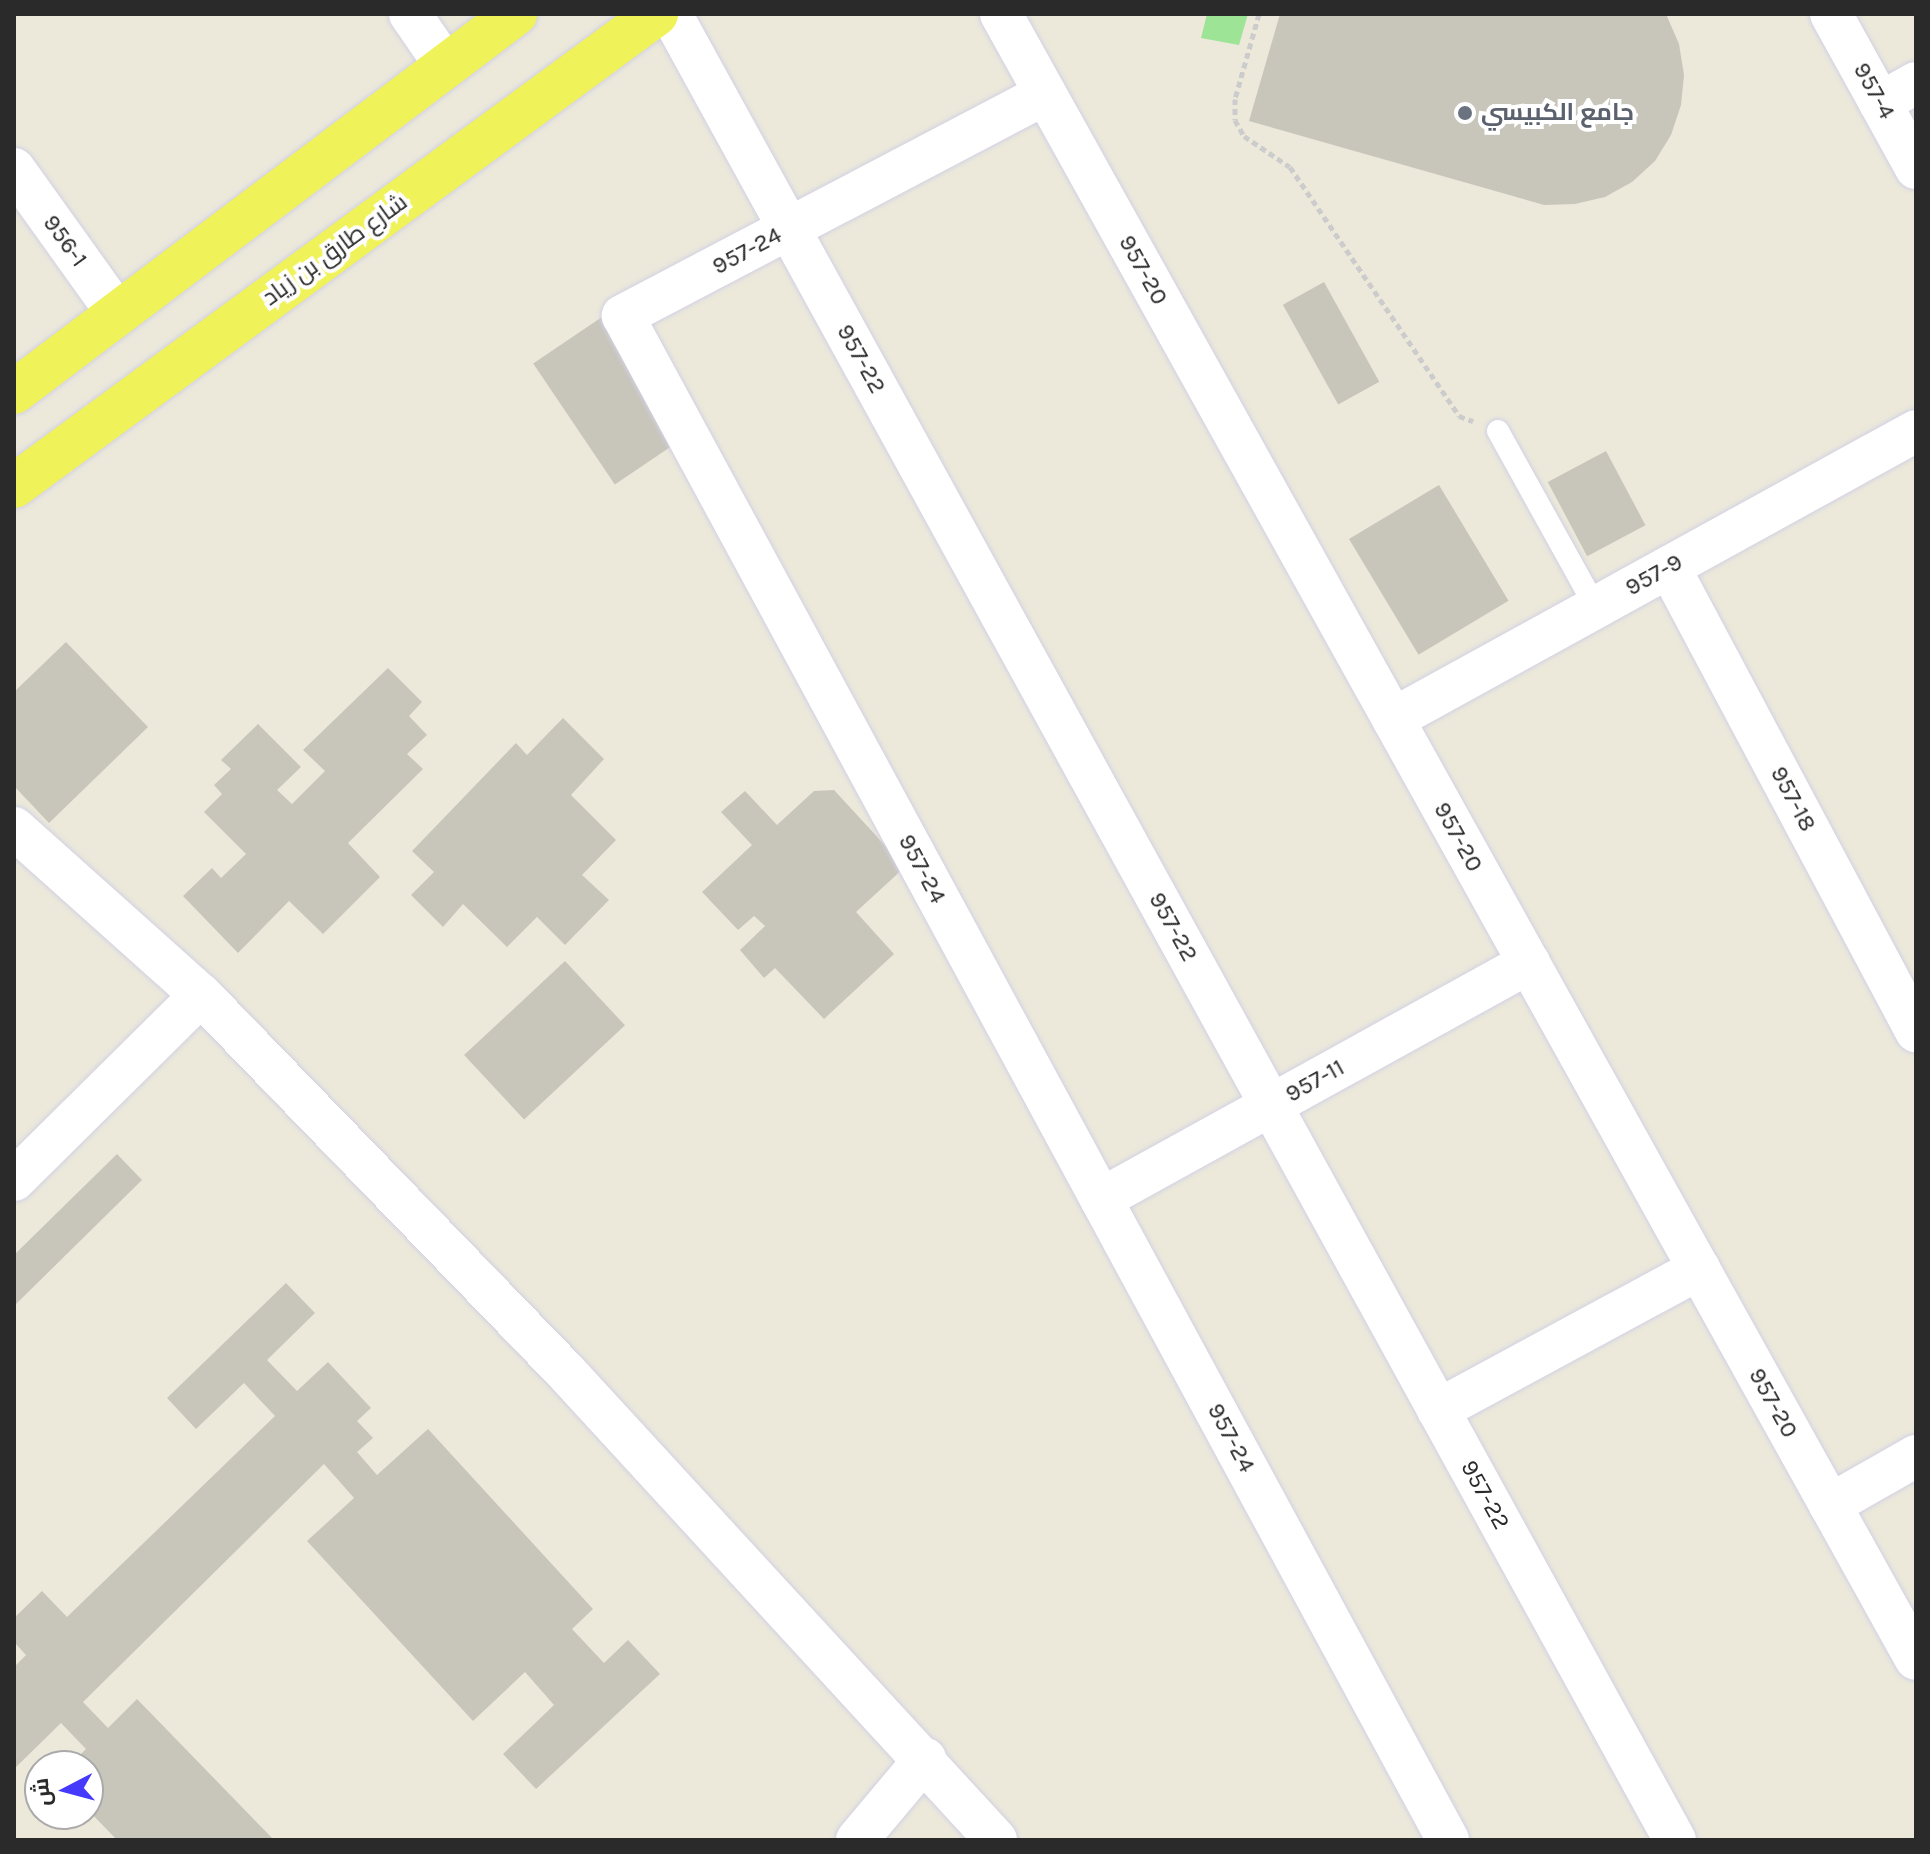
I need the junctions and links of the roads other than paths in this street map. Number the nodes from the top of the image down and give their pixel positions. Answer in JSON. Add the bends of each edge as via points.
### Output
{"nodes":[{"id":1,"x":410,"y":14,"type":"edge"},
{"id":2,"x":515,"y":14,"type":"edge"},
{"id":3,"x":656,"y":14,"type":"edge"},
{"id":4,"x":671,"y":14,"type":"edge"},
{"id":5,"x":1001,"y":14,"type":"edge"},
{"id":6,"x":1831,"y":14,"type":"edge"},
{"id":7,"x":445,"y":65,"type":"junction"},
{"id":8,"x":1916,"y":83,"type":"edge"},
{"id":9,"x":1045,"y":94,"type":"junction"},
{"id":10,"x":1880,"y":103,"type":"junction"},
{"id":11,"x":1916,"y":168,"type":"edge"},
{"id":12,"x":14,"y":169,"type":"edge"},
{"id":13,"x":789,"y":229,"type":"junction"},
{"id":14,"x":117,"y":313,"type":"junction"},
{"id":15,"x":14,"y":392,"type":"edge"},
{"id":16,"x":1498,"y":431,"type":"road end"},
{"id":17,"x":1916,"y":431,"type":"edge"},
{"id":18,"x":14,"y":486,"type":"edge"},
{"id":19,"x":1669,"y":567,"type":"junction"},
{"id":20,"x":1596,"y":608,"type":"junction"},
{"id":21,"x":1393,"y":719,"type":"junction"},
{"id":22,"x":14,"y":828,"type":"edge"},
{"id":23,"x":1529,"y":963,"type":"junction"},
{"id":24,"x":201,"y":995,"type":"junction"},
{"id":25,"x":1916,"y":1031,"type":"edge"},
{"id":26,"x":1271,"y":1105,"type":"junction"},
{"id":27,"x":14,"y":1180,"type":"edge"},
{"id":28,"x":1101,"y":1199,"type":"junction"},
{"id":29,"x":1699,"y":1269,"type":"junction"},
{"id":30,"x":1438,"y":1410,"type":"junction"},
{"id":31,"x":1916,"y":1456,"type":"edge"},
{"id":32,"x":1830,"y":1505,"type":"junction"},
{"id":33,"x":1916,"y":1659,"type":"edge"},
{"id":34,"x":925,"y":1759,"type":"junction"},
{"id":35,"x":857,"y":1840,"type":"edge"},
{"id":36,"x":996,"y":1840,"type":"edge"},
{"id":37,"x":1448,"y":1840,"type":"edge"},
{"id":38,"x":1675,"y":1840,"type":"edge"}],
"edges":[{"from":1,"to":7,"type":"street"},
{"from":2,"to":7,"type":"main road"},
{"from":3,"to":18,"type":"main road","name":"شارع طارق بن زياد"},
{"from":4,"to":13,"type":"street","name":"957-22"},
{"from":5,"to":9,"type":"street","name":"957-20"},
{"from":6,"to":10,"type":"street","name":"957-4"},
{"from":7,"to":14,"type":"main road"},
{"from":8,"to":10,"type":"street"},
{"from":9,"to":13,"type":"street","name":"957-24"},
{"from":9,"to":21,"type":"street","name":"957-20"},
{"from":10,"to":11,"type":"street","name":"957-4"},
{"from":12,"to":14,"type":"street","name":"956-1"},
{"from":13,"to":26,"type":"street","name":"957-22"},
{"from":13,"to":28,"type":"street","name":"957-24","via":[[623,316]]},
{"from":14,"to":15,"type":"main road"},
{"from":16,"to":20,"type":"lane"},
{"from":17,"to":19,"type":"street","name":"957-9"},
{"from":19,"to":20,"type":"street","name":"957-9"},
{"from":19,"to":25,"type":"street","name":"957-18"},
{"from":20,"to":21,"type":"street","name":"957-9"},
{"from":21,"to":23,"type":"street","name":"957-20"},
{"from":22,"to":24,"type":"street"},
{"from":23,"to":26,"type":"street","name":"957-11"},
{"from":23,"to":29,"type":"street","name":"957-20"},
{"from":24,"to":27,"type":"street"},
{"from":24,"to":34,"type":"street","via":[[565,1371]]},
{"from":26,"to":28,"type":"street","name":"957-11"},
{"from":26,"to":30,"type":"street","name":"957-22"},
{"from":28,"to":37,"type":"street","name":"957-24"},
{"from":29,"to":30,"type":"street"},
{"from":29,"to":32,"type":"street","name":"957-20"},
{"from":30,"to":38,"type":"street","name":"957-22"},
{"from":31,"to":32,"type":"street"},
{"from":32,"to":33,"type":"street","name":"957-20"},
{"from":34,"to":35,"type":"street"},
{"from":34,"to":36,"type":"street"}]}
